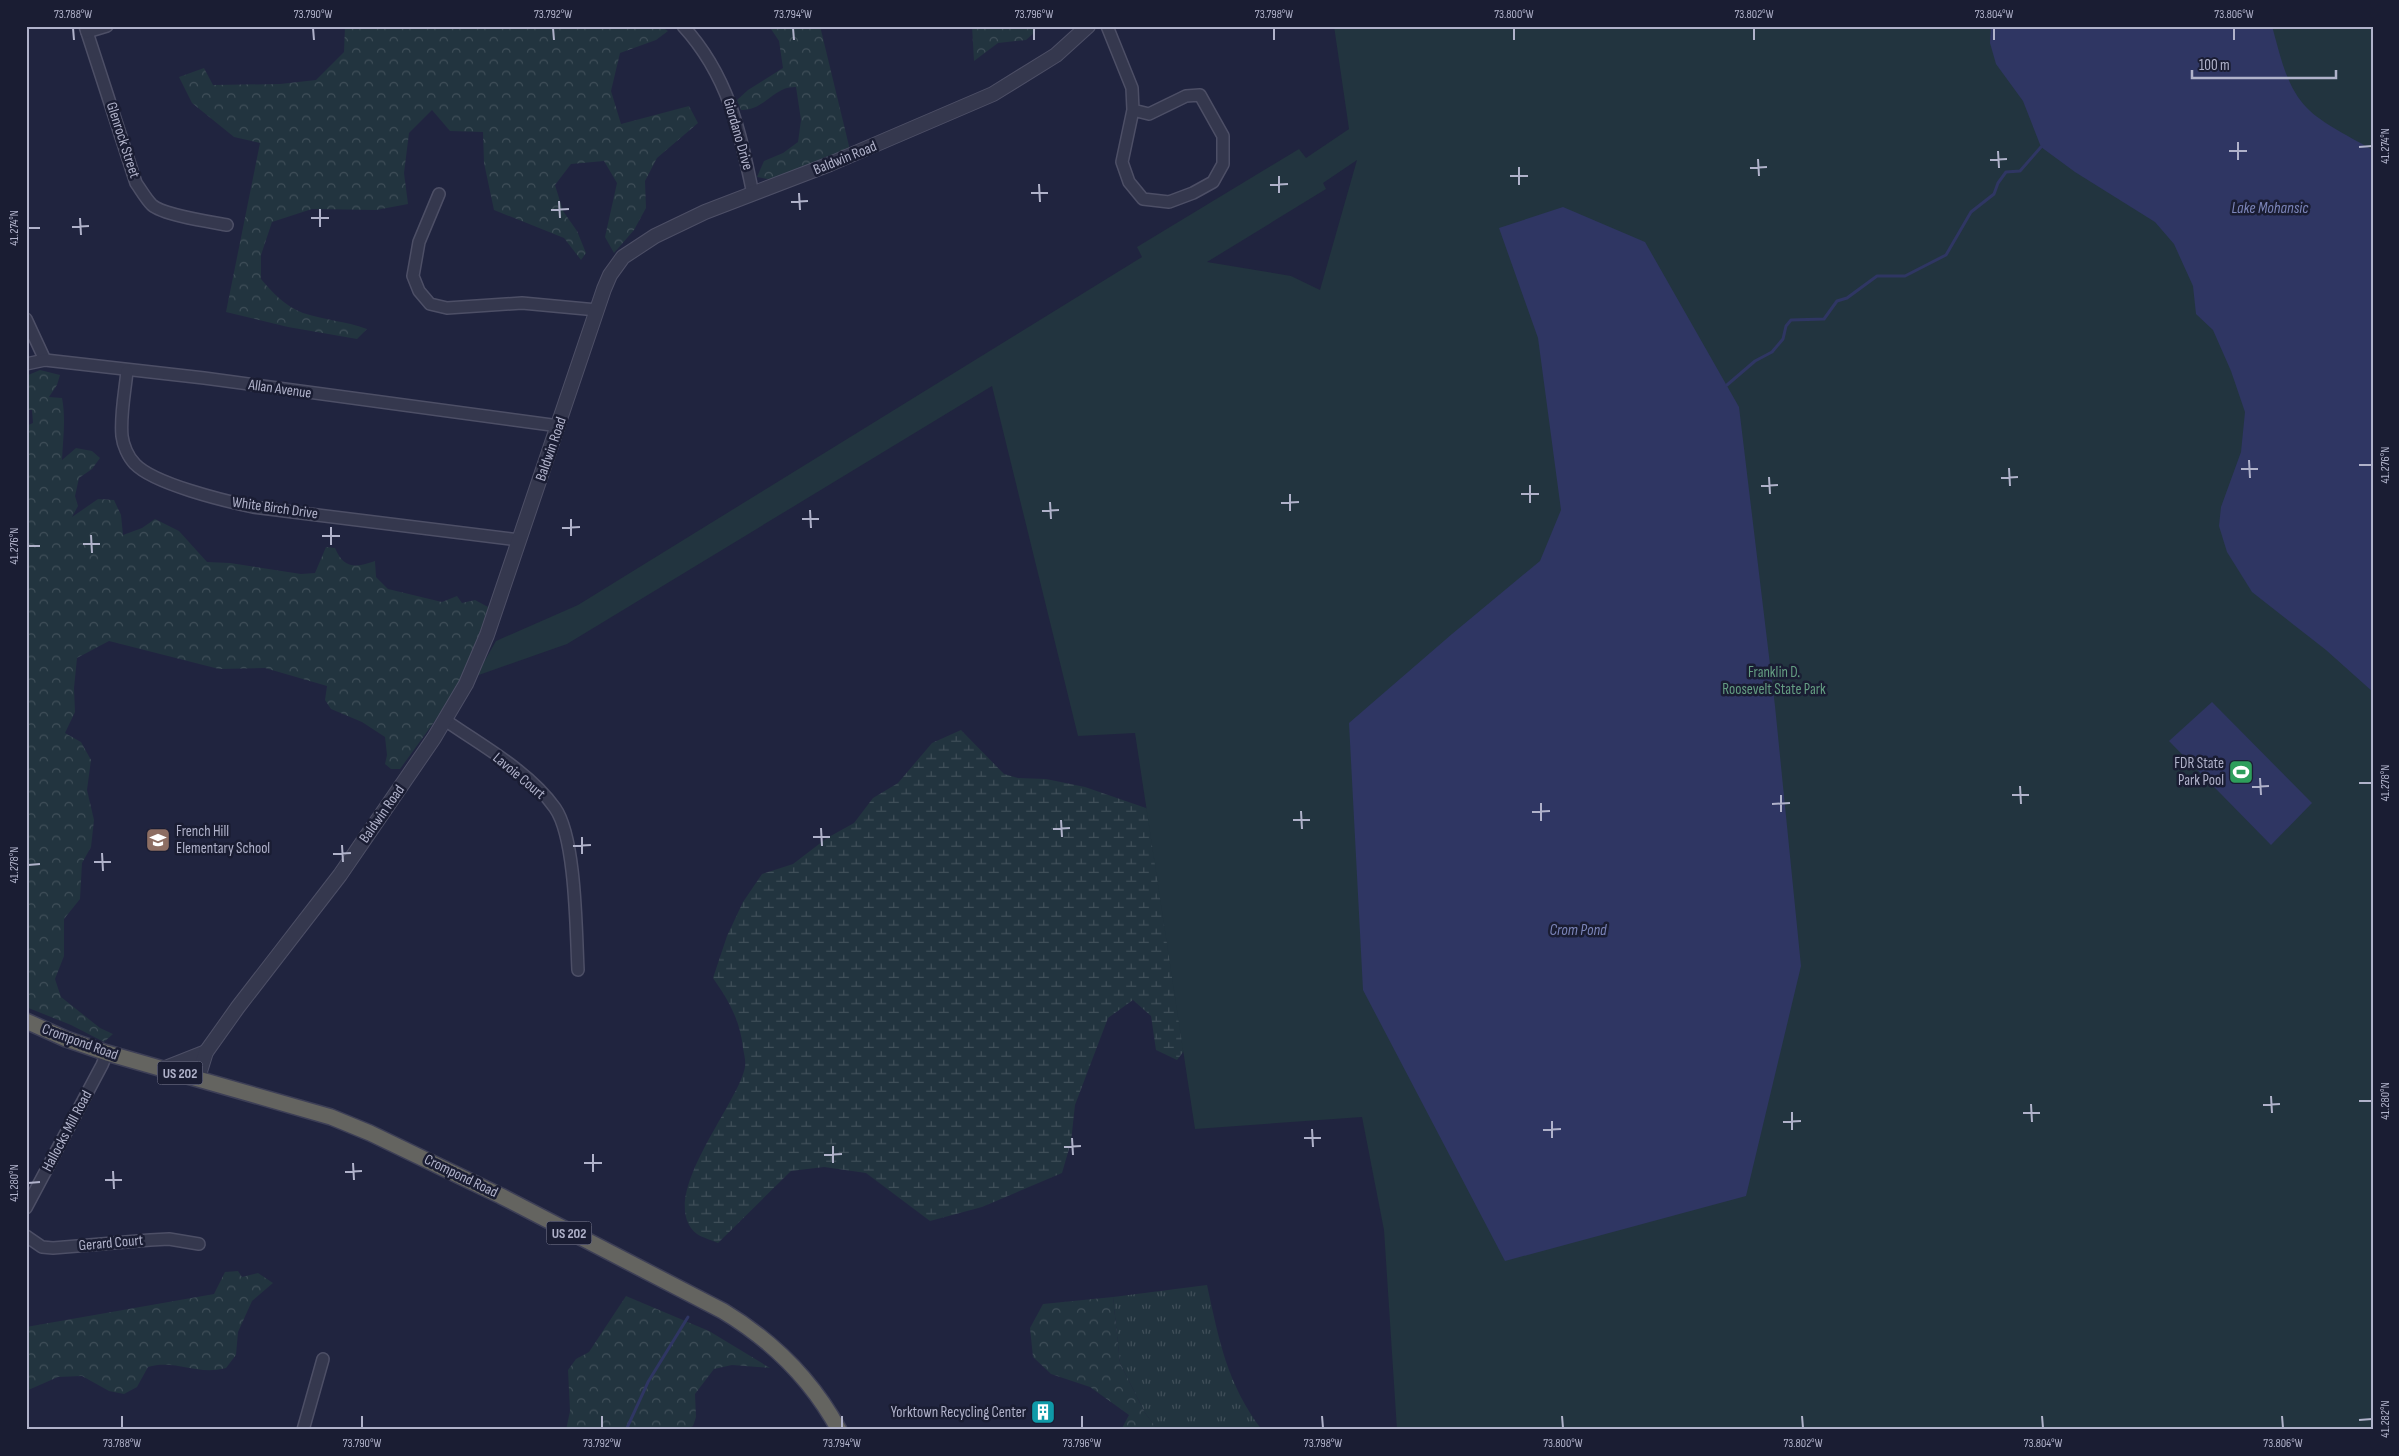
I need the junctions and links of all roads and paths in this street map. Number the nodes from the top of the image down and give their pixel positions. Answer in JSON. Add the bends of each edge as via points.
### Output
{"nodes":[{"id":1,"x":107,"y":26,"type":"edge"},
{"id":2,"x":683,"y":26,"type":"edge"},
{"id":3,"x":1088,"y":26,"type":"edge"},
{"id":4,"x":1107,"y":26,"type":"edge"},
{"id":5,"x":86,"y":29,"type":"edge"},
{"id":6,"x":1133,"y":110,"type":"junction"},
{"id":7,"x":439,"y":194,"type":"dead end"},
{"id":8,"x":753,"y":194,"type":"junction"},
{"id":9,"x":227,"y":225,"type":"dead end"},
{"id":10,"x":596,"y":310,"type":"junction"},
{"id":11,"x":26,"y":319,"type":"edge"},
{"id":12,"x":45,"y":360,"type":"junction"},
{"id":13,"x":26,"y":364,"type":"edge"},
{"id":14,"x":127,"y":371,"type":"junction"},
{"id":15,"x":559,"y":426,"type":"junction"},
{"id":16,"x":519,"y":540,"type":"junction"},
{"id":17,"x":446,"y":720,"type":"junction"},
{"id":18,"x":578,"y":970,"type":"dead end"},
{"id":19,"x":26,"y":1021,"type":"edge"},
{"id":20,"x":206,"y":1052,"type":"junction"},
{"id":21,"x":107,"y":1053,"type":"junction"},
{"id":22,"x":163,"y":1069,"type":"junction"},
{"id":23,"x":198,"y":1078,"type":"junction"},
{"id":24,"x":26,"y":1208,"type":"edge"},
{"id":25,"x":26,"y":1236,"type":"edge"},
{"id":26,"x":199,"y":1244,"type":"dead end"},
{"id":27,"x":323,"y":1359,"type":"dead end"},
{"id":28,"x":303,"y":1430,"type":"edge"},
{"id":29,"x":838,"y":1430,"type":"edge"}],
"edges":[{"from":1,"to":5,"type":"street"},
{"from":2,"to":8,"type":"street","name":"Giordano Drive","via":[[705,54],[732,105]]},
{"from":3,"to":8,"type":"street","name":"Baldwin Road","via":[[1056,55],[993,94]]},
{"from":4,"to":6,"type":"street","via":[[1132,88]]},
{"from":5,"to":9,"type":"street","name":"Glenrock Street","via":[[136,183],[144,195],[154,206],[173,214]]},
{"from":6,"to":6,"type":"street","via":[[1122,162],[1142,199],[1170,202],[1213,182],[1223,164],[1223,136],[1200,95],[1186,96],[1149,114]]},
{"from":7,"to":10,"type":"street","via":[[419,242],[413,276],[419,291],[430,304],[447,308],[522,303]]},
{"from":8,"to":10,"type":"street","name":"Baldwin Road","via":[[676,225],[636,247],[610,274]]},
{"from":10,"to":15,"type":"street","name":"Baldwin Road"},
{"from":11,"to":12,"type":"street"},
{"from":12,"to":13,"type":"street","name":"Allan Avenue"},
{"from":12,"to":14,"type":"street","name":"Allan Avenue"},
{"from":14,"to":15,"type":"street","name":"Allan Avenue","via":[[204,378]]},
{"from":14,"to":16,"type":"street","name":"White Birch Drive","via":[[122,422],[125,448],[140,468],[174,485],[217,500],[253,506]]},
{"from":15,"to":16,"type":"street","name":"Baldwin Road"},
{"from":16,"to":17,"type":"street","name":"Baldwin Road","via":[[476,662]]},
{"from":17,"to":18,"type":"street","name":"Lavoie Court","via":[[516,770],[556,809],[571,863]]},
{"from":17,"to":20,"type":"street","name":"Baldwin Road","via":[[340,875]]},
{"from":19,"to":21,"type":"highway","name":"Crompond Road","number":"US 202"},
{"from":20,"to":22,"type":"street"},
{"from":20,"to":23,"type":"street","name":"Baldwin Road"},
{"from":21,"to":22,"type":"highway","name":"Crompond Road","number":"US 202"},
{"from":21,"to":24,"type":"street","name":"Hallocks Mill Road"},
{"from":22,"to":23,"type":"highway","name":"Crompond Road","number":"US 202"},
{"from":23,"to":29,"type":"highway","name":"Crompond Road","number":"US 202","via":[[331,1116],[383,1138],[723,1311],[754,1331],[791,1365],[817,1396]]},
{"from":25,"to":26,"type":"street","name":"Gerard Court","via":[[42,1247],[53,1248],[169,1239]]},
{"from":27,"to":28,"type":"street"}]}
